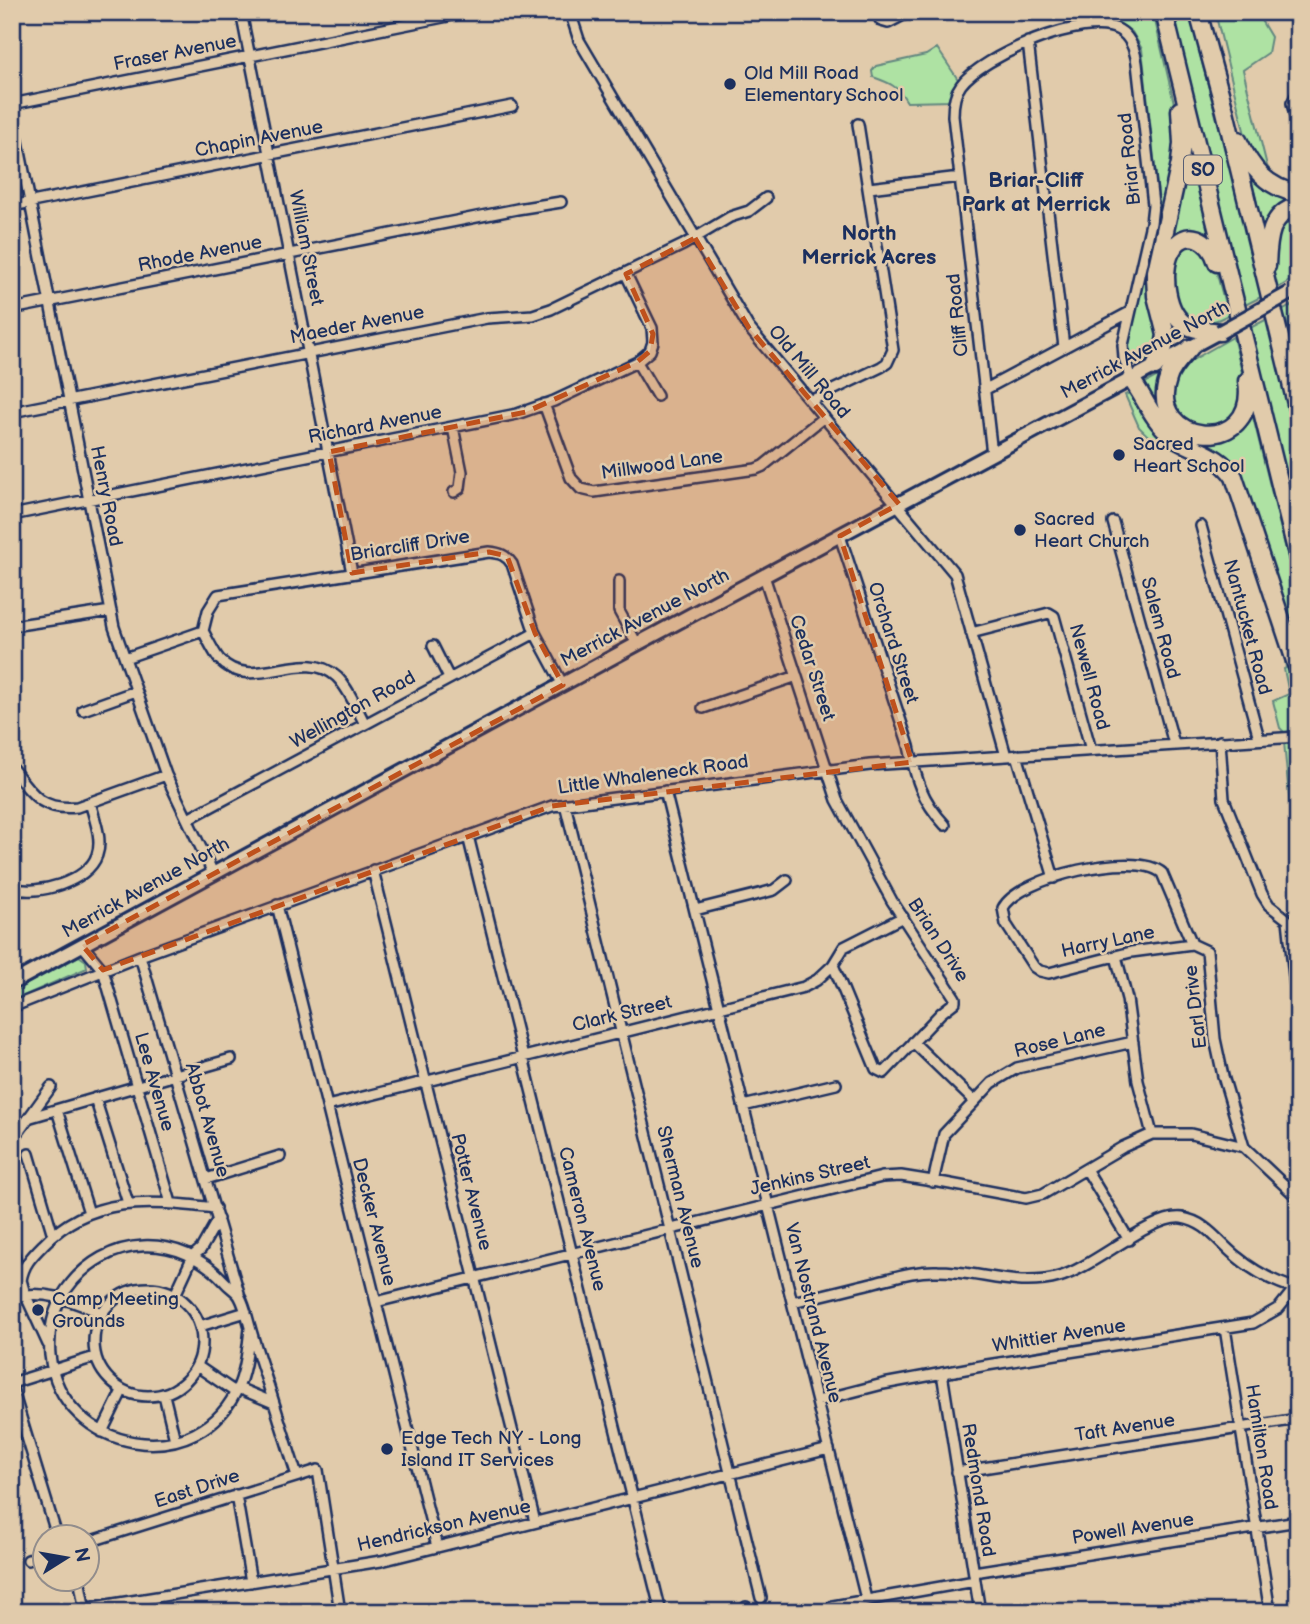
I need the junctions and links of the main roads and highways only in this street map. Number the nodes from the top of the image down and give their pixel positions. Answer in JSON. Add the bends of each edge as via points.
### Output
{"nodes":[{"id":1,"x":1164,"y":12,"type":"edge"},
{"id":2,"x":1198,"y":12,"type":"edge"},
{"id":3,"x":1170,"y":34,"type":"junction"},
{"id":4,"x":1225,"y":111,"type":"junction"},
{"id":5,"x":1298,"y":194,"type":"edge"},
{"id":6,"x":1298,"y":206,"type":"edge"},
{"id":7,"x":1267,"y":286,"type":"junction"},
{"id":8,"x":1295,"y":292,"type":"edge"},
{"id":9,"x":1236,"y":306,"type":"junction"},
{"id":10,"x":1275,"y":318,"type":"junction"},
{"id":11,"x":1220,"y":332,"type":"junction"},
{"id":12,"x":1244,"y":336,"type":"junction"},
{"id":13,"x":1190,"y":348,"type":"junction"},
{"id":14,"x":1155,"y":367,"type":"junction"},
{"id":15,"x":1298,"y":368,"type":"edge"},
{"id":16,"x":1131,"y":379,"type":"junction"},
{"id":17,"x":1298,"y":412,"type":"edge"},
{"id":18,"x":1298,"y":558,"type":"edge"},
{"id":19,"x":1298,"y":670,"type":"edge"},
{"id":20,"x":12,"y":983,"type":"edge"}],
"edges":[{"from":1,"to":3,"type":"highway","number":"SO"},
{"from":2,"to":4,"type":"highway","number":"SO"},
{"from":3,"to":9,"type":"highway","number":"SO"},
{"from":3,"to":14,"type":"highway","via":[[1182,143],[1155,276],[1166,339]]},
{"from":4,"to":5,"type":"highway","via":[[1257,173],[1272,186]]},
{"from":4,"to":7,"type":"highway","number":"SO"},
{"from":6,"to":7,"type":"highway","via":[[1281,215],[1272,227]]},
{"from":7,"to":10,"type":"highway","number":"SO"},
{"from":8,"to":11,"type":"main road","name":"Merrick Avenue North","bridge":true},
{"from":9,"to":11,"type":"highway","via":[[1208,243],[1192,238],[1176,245],[1167,272],[1172,309],[1190,327]]},
{"from":9,"to":12,"type":"highway","number":"SO"},
{"from":10,"to":15,"type":"highway"},
{"from":10,"to":17,"type":"highway","number":"SO"},
{"from":11,"to":13,"type":"main road","name":"Merrick Avenue North"},
{"from":12,"to":13,"type":"highway","via":[[1247,404],[1233,425],[1216,433],[1185,429],[1168,408],[1168,378]]},
{"from":12,"to":18,"type":"highway","number":"SO"},
{"from":13,"to":14,"type":"main road","name":"Merrick Avenue North"},
{"from":14,"to":16,"type":"main road","name":"Merrick Avenue North"},
{"from":16,"to":19,"type":"highway","via":[[1166,430],[1219,460],[1234,477]]},
{"from":16,"to":20,"type":"main road","name":"Merrick Avenue North"}]}
